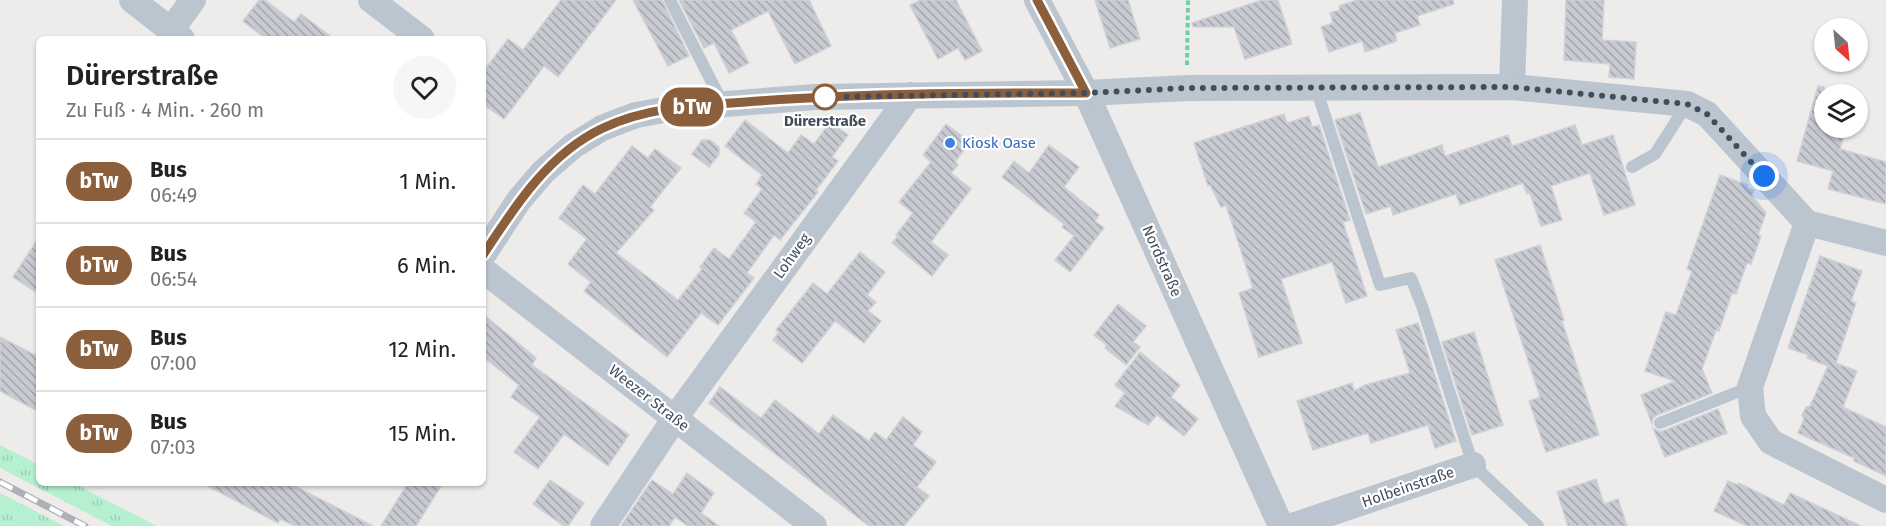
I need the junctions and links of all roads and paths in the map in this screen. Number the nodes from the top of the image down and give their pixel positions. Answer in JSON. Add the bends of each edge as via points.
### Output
{"nodes":[{"id":1,"x":132,"y":0,"type":"edge"},
{"id":2,"x":193,"y":0,"type":"edge"},
{"id":3,"x":371,"y":0,"type":"edge"},
{"id":4,"x":670,"y":0,"type":"edge"},
{"id":5,"x":1037,"y":0,"type":"edge"},
{"id":6,"x":1188,"y":0,"type":"edge"},
{"id":7,"x":1515,"y":0,"type":"edge"},
{"id":8,"x":176,"y":34,"type":"edge"},
{"id":9,"x":418,"y":36,"type":"edge"},
{"id":10,"x":1512,"y":87,"type":"junction"},
{"id":11,"x":1188,"y":88,"type":"junction"},
{"id":12,"x":1316,"y":88,"type":"junction"},
{"id":13,"x":1086,"y":93,"type":"junction"},
{"id":14,"x":910,"y":95,"type":"junction"},
{"id":15,"x":723,"y":104,"type":"junction"},
{"id":16,"x":1687,"y":104,"type":"junction"},
{"id":17,"x":1632,"y":167,"type":"dead end"},
{"id":18,"x":1807,"y":223,"type":"junction"},
{"id":19,"x":1886,"y":243,"type":"edge"},
{"id":20,"x":486,"y":250,"type":"edge"},
{"id":21,"x":486,"y":272,"type":"edge"},
{"id":22,"x":1750,"y":387,"type":"junction"},
{"id":23,"x":675,"y":418,"type":"junction"},
{"id":24,"x":1660,"y":423,"type":"dead end"},
{"id":25,"x":1473,"y":465,"type":"junction"},
{"id":26,"x":1886,"y":500,"type":"edge"},
{"id":27,"x":603,"y":526,"type":"edge"},
{"id":28,"x":814,"y":526,"type":"edge"},
{"id":29,"x":1281,"y":526,"type":"edge"},
{"id":30,"x":1292,"y":526,"type":"edge"},
{"id":31,"x":1538,"y":526,"type":"edge"}],
"edges":[{"from":1,"to":8,"type":"street"},
{"from":2,"to":8,"type":"street"},
{"from":3,"to":9,"type":"street"},
{"from":4,"to":15,"type":"lane"},
{"from":5,"to":13,"type":"street","name":"Nordstraße"},
{"from":6,"to":11,"type":"path"},
{"from":7,"to":10,"type":"street"},
{"from":10,"to":12,"type":"street"},
{"from":10,"to":16,"type":"street"},
{"from":11,"to":12,"type":"street"},
{"from":11,"to":13,"type":"street"},
{"from":12,"to":25,"type":"lane","via":[[1380,285],[1412,278]]},
{"from":13,"to":14,"type":"street"},
{"from":13,"to":29,"type":"street","name":"Nordstraße"},
{"from":14,"to":15,"type":"street"},
{"from":14,"to":23,"type":"street","name":"Lohweg"},
{"from":15,"to":20,"type":"street","via":[[636,115],[602,128],[543,172]]},
{"from":16,"to":17,"type":"lane","via":[[1655,154]]},
{"from":16,"to":18,"type":"street","via":[[1707,114]]},
{"from":18,"to":19,"type":"street"},
{"from":18,"to":22,"type":"street"},
{"from":21,"to":23,"type":"street","name":"Weezer Straße"},
{"from":22,"to":24,"type":"lane"},
{"from":22,"to":26,"type":"street","via":[[1753,416],[1771,442]]},
{"from":23,"to":27,"type":"street","name":"Lohweg"},
{"from":23,"to":28,"type":"street","name":"Weezer Straße"},
{"from":25,"to":30,"type":"street","name":"Holbeinstraße"},
{"from":25,"to":31,"type":"lane","name":"Holbeinstraße"}]}
